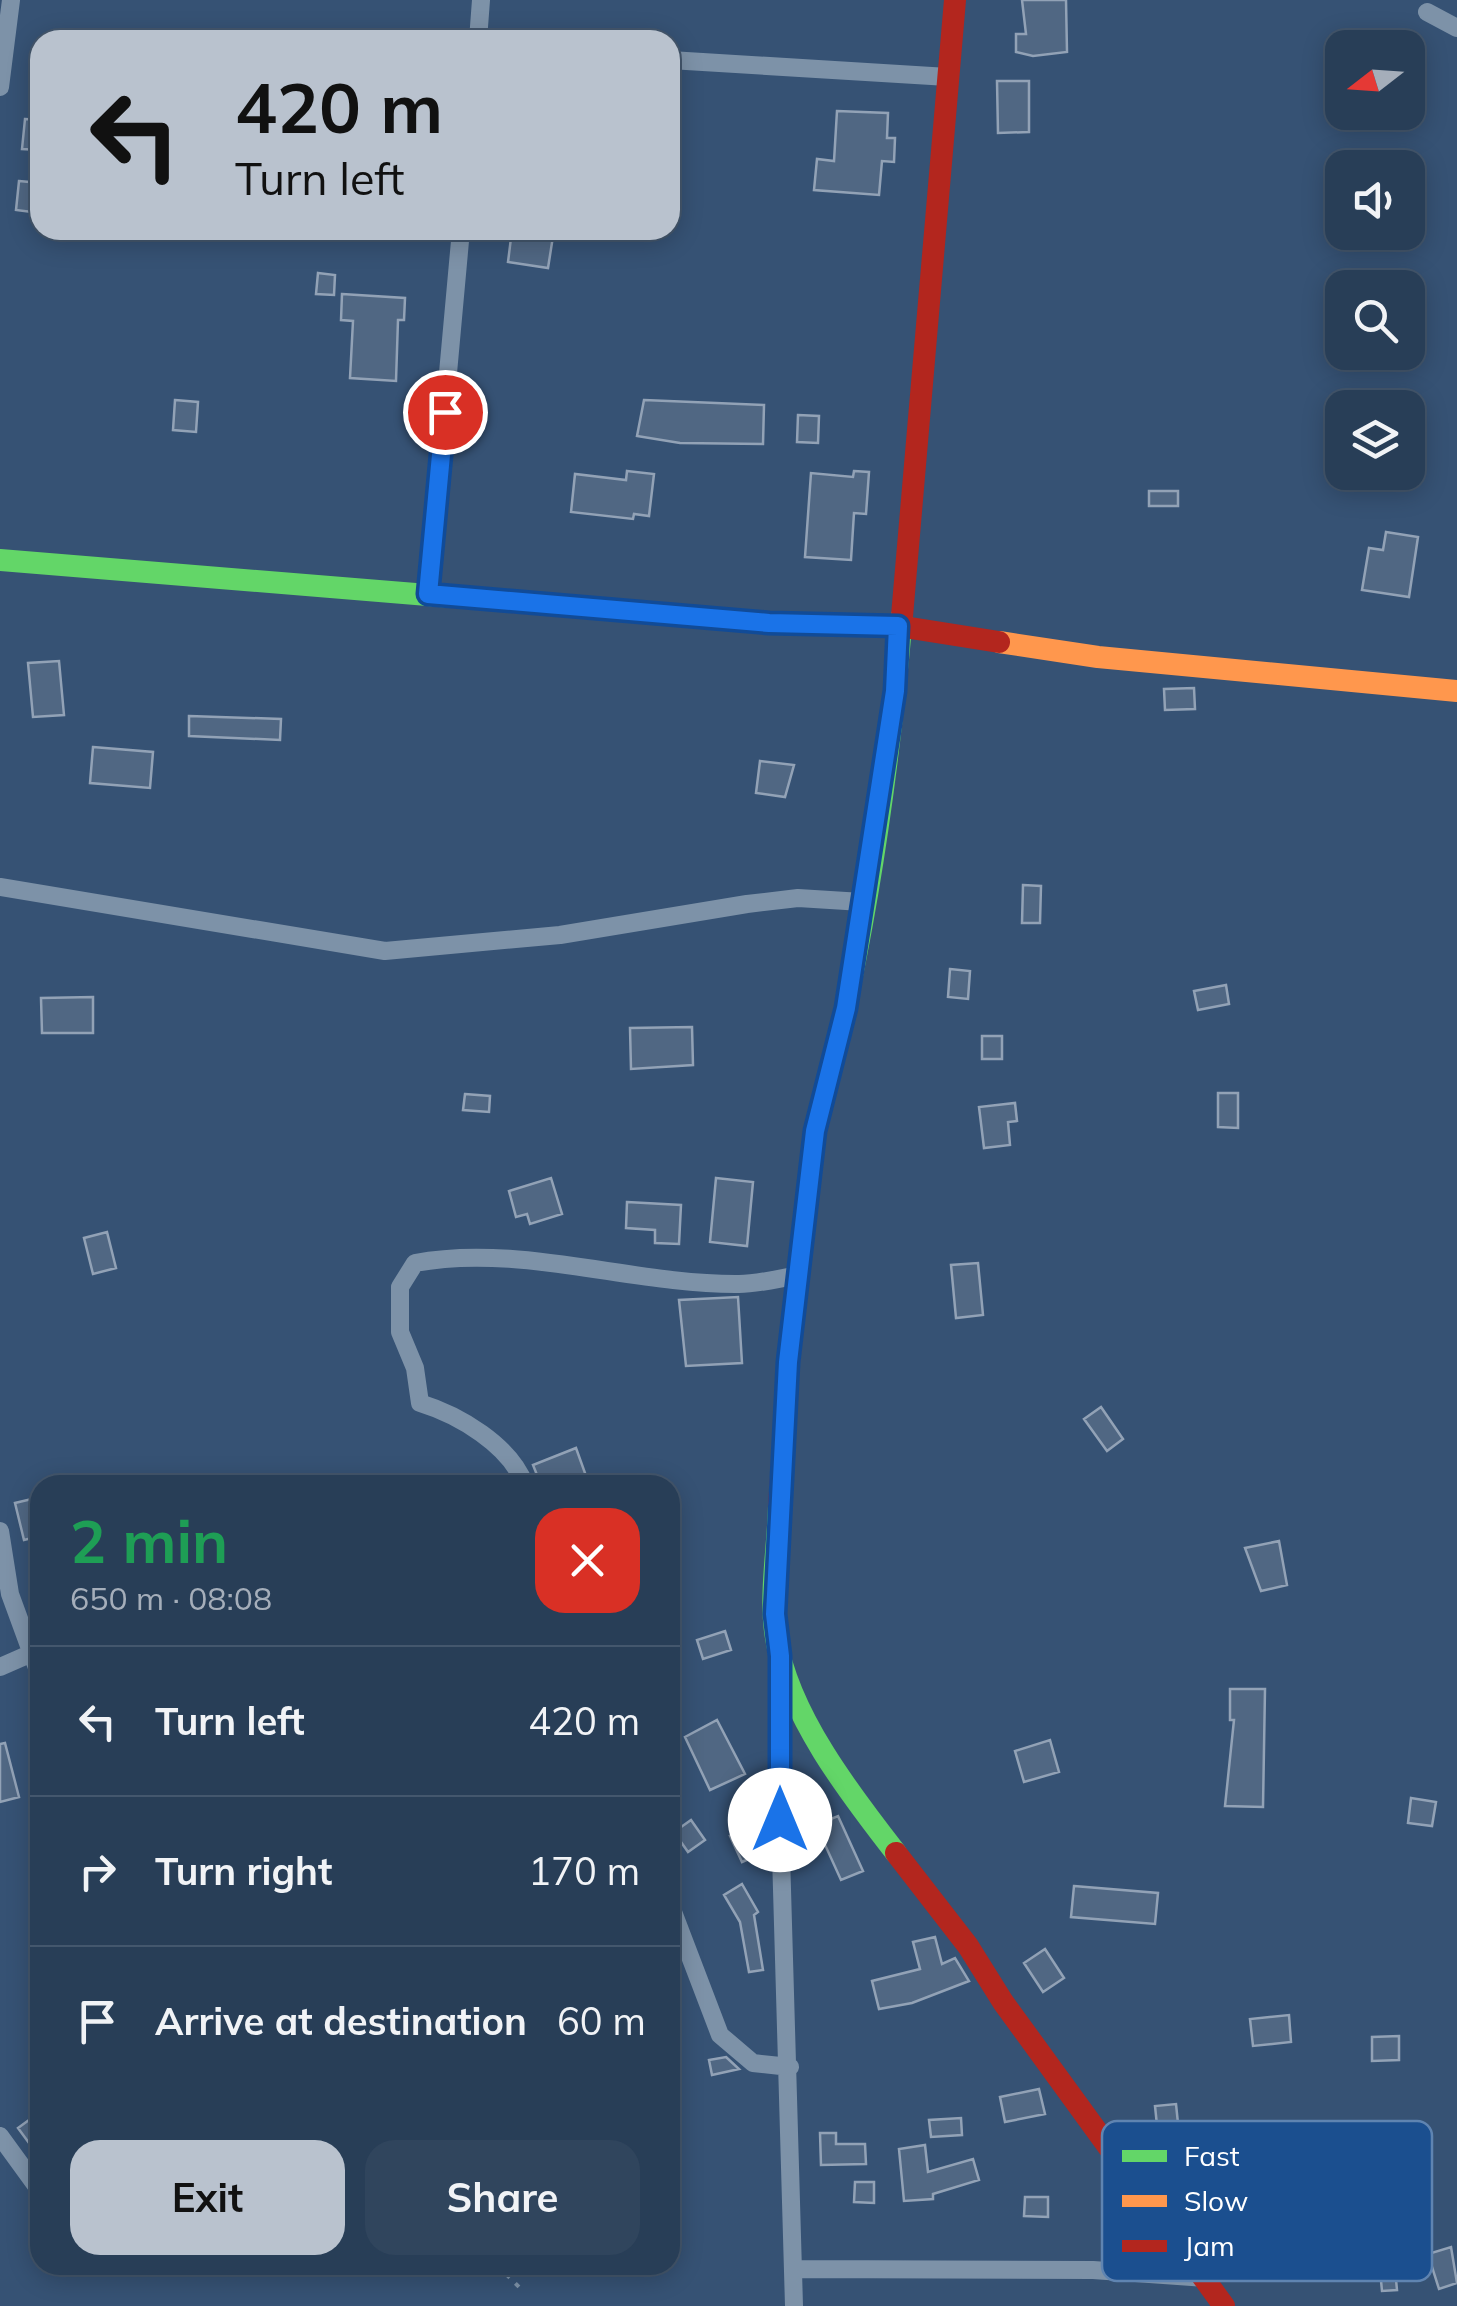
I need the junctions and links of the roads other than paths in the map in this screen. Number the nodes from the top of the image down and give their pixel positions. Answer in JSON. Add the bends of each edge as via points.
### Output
{"nodes":[{"id":1,"x":11,"y":0,"type":"edge"},
{"id":2,"x":482,"y":0,"type":"edge"},
{"id":3,"x":956,"y":0,"type":"edge"},
{"id":4,"x":1426,"y":12,"type":"dead end"},
{"id":5,"x":1457,"y":28,"type":"edge"},
{"id":6,"x":479,"y":30,"type":"edge"},
{"id":7,"x":680,"y":61,"type":"edge"},
{"id":8,"x":948,"y":77,"type":"junction"},
{"id":9,"x":0,"y":87,"type":"edge"},
{"id":10,"x":460,"y":240,"type":"edge"},
{"id":11,"x":0,"y":560,"type":"edge"},
{"id":12,"x":428,"y":594,"type":"junction"},
{"id":13,"x":898,"y":626,"type":"junction"},
{"id":14,"x":1457,"y":691,"type":"edge"},
{"id":15,"x":0,"y":887,"type":"edge"},
{"id":16,"x":862,"y":902,"type":"junction"},
{"id":17,"x":800,"y":1275,"type":"junction"},
{"id":18,"x":519,"y":1475,"type":"edge"},
{"id":19,"x":0,"y":1530,"type":"edge"},
{"id":20,"x":30,"y":1648,"type":"edge"},
{"id":21,"x":30,"y":1654,"type":"edge"},
{"id":22,"x":780,"y":1656,"type":"junction"},
{"id":23,"x":0,"y":1667,"type":"edge"},
{"id":24,"x":680,"y":1930,"type":"edge"},
{"id":25,"x":790,"y":2067,"type":"junction"},
{"id":26,"x":0,"y":2136,"type":"edge"},
{"id":27,"x":1102,"y":2136,"type":"edge"},
{"id":28,"x":30,"y":2178,"type":"edge"},
{"id":29,"x":793,"y":2269,"type":"junction"},
{"id":30,"x":1102,"y":2271,"type":"edge"},
{"id":31,"x":1208,"y":2281,"type":"edge"},
{"id":32,"x":794,"y":2306,"type":"edge"},
{"id":33,"x":1224,"y":2306,"type":"edge"}],
"edges":[{"from":1,"to":9,"type":"street"},
{"from":2,"to":6,"type":"street"},
{"from":3,"to":8,"type":"street"},
{"from":4,"to":5,"type":"street"},
{"from":7,"to":8,"type":"street"},
{"from":8,"to":13,"type":"street"},
{"from":10,"to":12,"type":"street"},
{"from":11,"to":12,"type":"street"},
{"from":12,"to":13,"type":"street","via":[[769,623]]},
{"from":13,"to":14,"type":"street","via":[[1098,657]]},
{"from":13,"to":16,"type":"street","via":[[895,691]]},
{"from":15,"to":16,"type":"street","via":[[385,951],[560,935],[798,898]]},
{"from":16,"to":17,"type":"street","via":[[846,1008],[815,1131]]},
{"from":17,"to":18,"type":"street","via":[[743,1284],[492,1260],[415,1263],[400,1287],[400,1332],[420,1403],[448,1411],[503,1451]]},
{"from":17,"to":22,"type":"street","via":[[780,1467]]},
{"from":19,"to":20,"type":"street","via":[[10,1594]]},
{"from":21,"to":23,"type":"street"},
{"from":22,"to":25,"type":"street"},
{"from":22,"to":27,"type":"street","via":[[844,1784]]},
{"from":24,"to":25,"type":"street","via":[[720,2035],[753,2062]]},
{"from":25,"to":29,"type":"street"},
{"from":26,"to":28,"type":"street"},
{"from":29,"to":30,"type":"street"},
{"from":29,"to":32,"type":"street"},
{"from":31,"to":33,"type":"street"}]}
